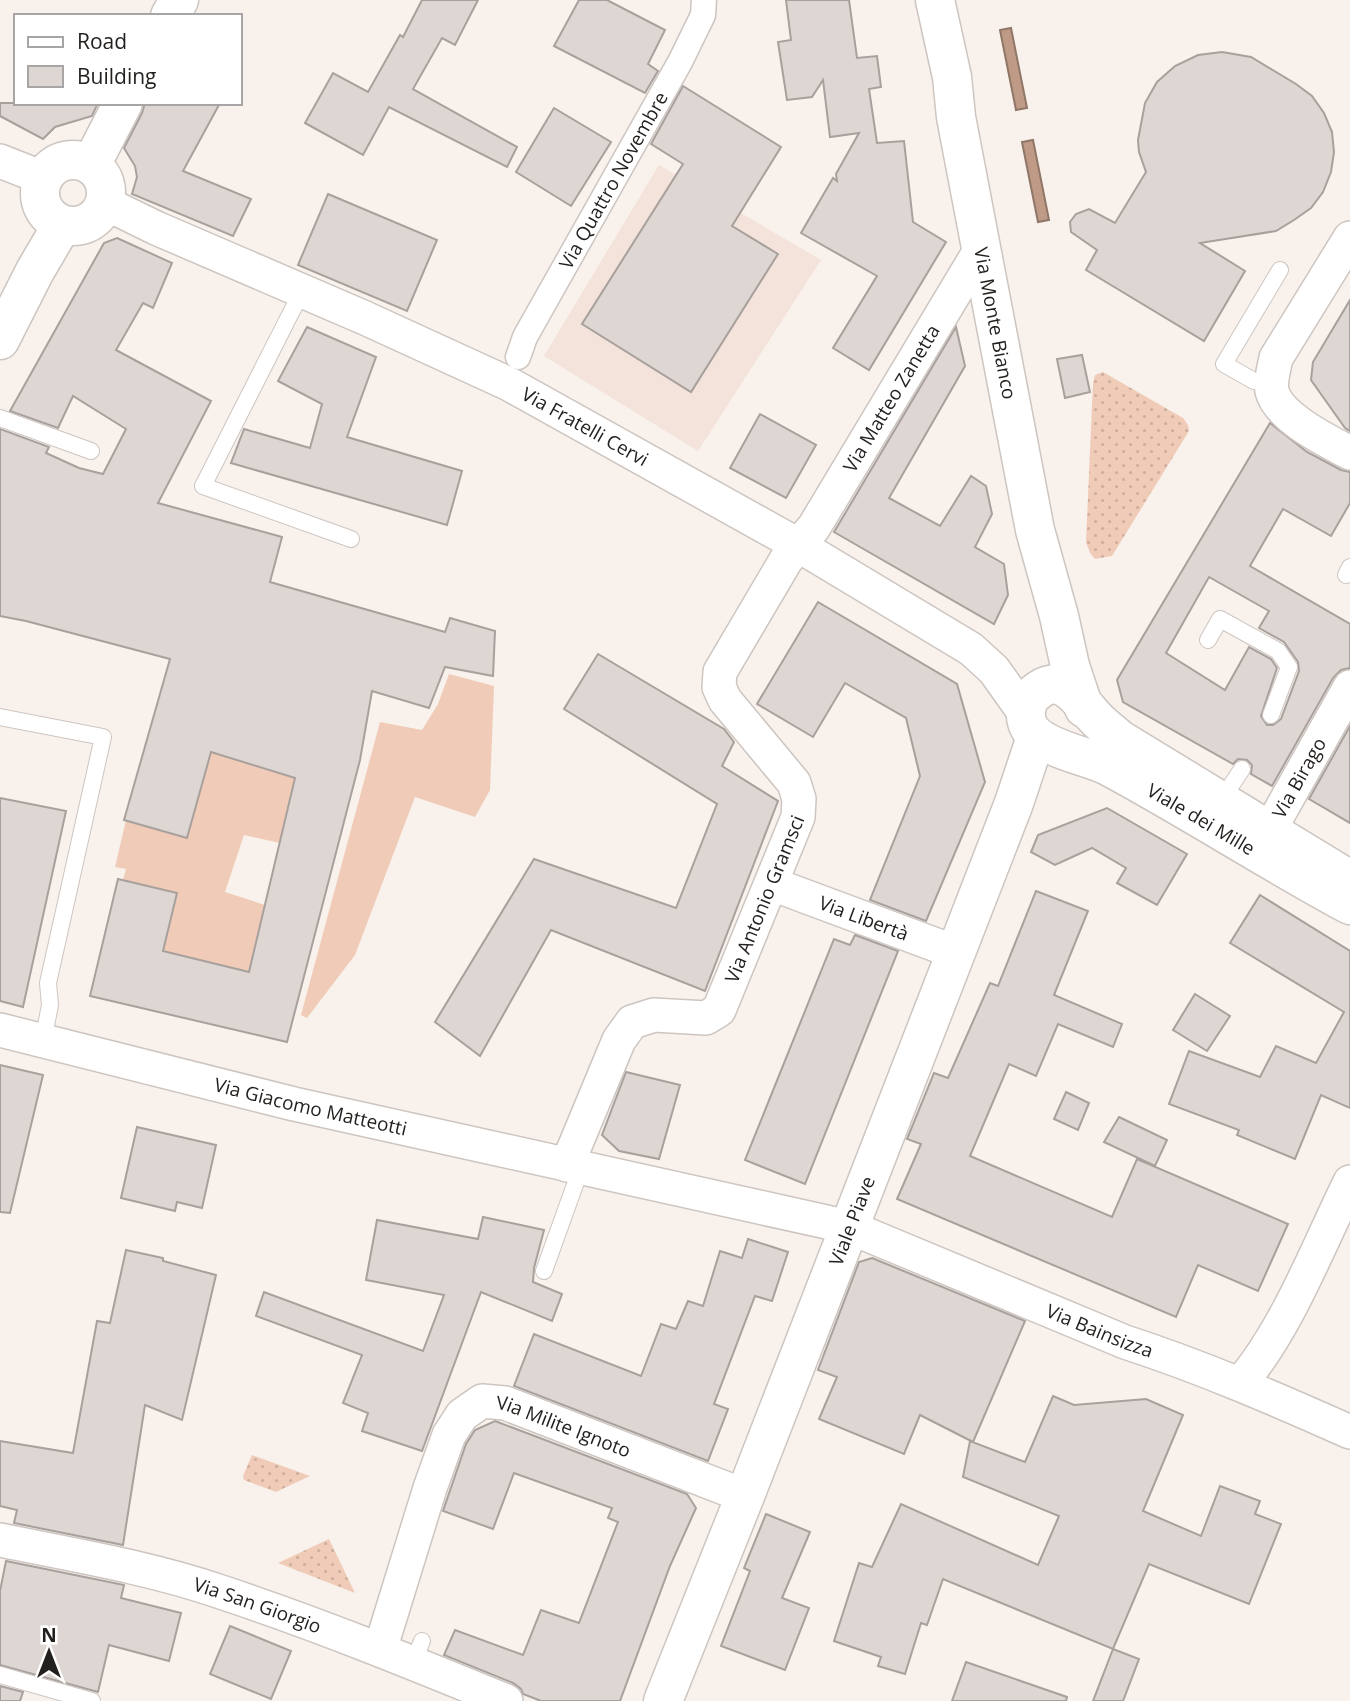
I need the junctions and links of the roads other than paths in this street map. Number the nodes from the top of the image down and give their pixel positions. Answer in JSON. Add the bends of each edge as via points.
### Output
{"nodes":[{"id":1,"x":704,"y":0,"type":"edge"},
{"id":2,"x":912,"y":0,"type":"edge"},
{"id":3,"x":935,"y":0,"type":"edge"},
{"id":4,"x":122,"y":105,"type":"edge"},
{"id":5,"x":956,"y":117,"type":"junction"},
{"id":6,"x":0,"y":161,"type":"edge"},
{"id":7,"x":91,"y":165,"type":"junction"},
{"id":8,"x":43,"y":178,"type":"junction"},
{"id":9,"x":105,"y":203,"type":"junction"},
{"id":10,"x":62,"y":225,"type":"junction"},
{"id":11,"x":1350,"y":238,"type":"edge"},
{"id":12,"x":981,"y":249,"type":"junction"},
{"id":13,"x":1280,"y":270,"type":"dead end"},
{"id":14,"x":302,"y":291,"type":"junction"},
{"id":15,"x":0,"y":340,"type":"edge"},
{"id":16,"x":513,"y":371,"type":"junction"},
{"id":17,"x":1274,"y":391,"type":"junction"},
{"id":18,"x":0,"y":418,"type":"edge"},
{"id":19,"x":91,"y":451,"type":"dead end"},
{"id":20,"x":1350,"y":453,"type":"edge"},
{"id":21,"x":1035,"y":530,"type":"junction"},
{"id":22,"x":351,"y":539,"type":"dead end"},
{"id":23,"x":798,"y":545,"type":"junction"},
{"id":24,"x":1208,"y":640,"type":"dead end"},
{"id":25,"x":1350,"y":687,"type":"edge"},
{"id":26,"x":1081,"y":700,"type":"junction"},
{"id":27,"x":1271,"y":715,"type":"dead end"},
{"id":28,"x":0,"y":717,"type":"edge"},
{"id":29,"x":1037,"y":722,"type":"junction"},
{"id":30,"x":1242,"y":769,"type":"dead end"},
{"id":31,"x":1220,"y":802,"type":"junction"},
{"id":32,"x":1269,"y":831,"type":"junction"},
{"id":33,"x":1350,"y":880,"type":"edge"},
{"id":34,"x":772,"y":884,"type":"junction"},
{"id":35,"x":1350,"y":905,"type":"edge"},
{"id":36,"x":955,"y":952,"type":"junction"},
{"id":37,"x":0,"y":1030,"type":"edge"},
{"id":38,"x":43,"y":1041,"type":"junction"},
{"id":39,"x":574,"y":1167,"type":"junction"},
{"id":40,"x":1350,"y":1182,"type":"edge"},
{"id":41,"x":849,"y":1227,"type":"junction"},
{"id":42,"x":544,"y":1271,"type":"dead end"},
{"id":43,"x":1240,"y":1384,"type":"junction"},
{"id":44,"x":1350,"y":1432,"type":"edge"},
{"id":45,"x":745,"y":1496,"type":"junction"},
{"id":46,"x":0,"y":1540,"type":"edge"},
{"id":47,"x":380,"y":1650,"type":"junction"},
{"id":48,"x":0,"y":1675,"type":"edge"},
{"id":49,"x":54,"y":1696,"type":"edge"},
{"id":50,"x":92,"y":1701,"type":"edge"},
{"id":51,"x":506,"y":1701,"type":"edge"},
{"id":52,"x":663,"y":1701,"type":"edge"}],
"edges":[{"from":1,"to":16,"type":"street","name":"Via Quattro Novembre","via":[[703,15],[680,62],[525,337]]},
{"from":2,"to":5,"type":"street","name":"Via Monte Bianco","via":[[922,57]]},
{"from":3,"to":5,"type":"street","name":"Via Monte Bianco"},
{"from":4,"to":7,"type":"street"},
{"from":5,"to":12,"type":"street","name":"Via Monte Bianco"},
{"from":6,"to":8,"type":"street"},
{"from":7,"to":8,"type":"street","via":[[70,160],[59,163]]},
{"from":7,"to":9,"type":"street","via":[[105,182]]},
{"from":8,"to":10,"type":"street","via":[[43,208]]},
{"from":9,"to":10,"type":"street","via":[[94,220],[76,227]]},
{"from":9,"to":14,"type":"street","name":"Via Fratelli Cervi"},
{"from":10,"to":15,"type":"street"},
{"from":11,"to":17,"type":"street","via":[[1276,358]]},
{"from":12,"to":21,"type":"street","name":"Via Monte Bianco"},
{"from":12,"to":23,"type":"street","name":"Via Matteo Zanetta","via":[[814,527]]},
{"from":13,"to":17,"type":"lane","via":[[1224,364]]},
{"from":14,"to":16,"type":"street","name":"Via Fratelli Cervi"},
{"from":14,"to":22,"type":"lane","via":[[203,486]]},
{"from":16,"to":23,"type":"street","name":"Via Fratelli Cervi"},
{"from":17,"to":20,"type":"street","via":[[1300,423]]},
{"from":18,"to":19,"type":"lane"},
{"from":21,"to":26,"type":"street"},
{"from":21,"to":29,"type":"street","name":"Viale Piave","via":[[1045,646]]},
{"from":23,"to":29,"type":"street","name":"Via Fratelli Cervi","via":[[971,649],[995,670]]},
{"from":23,"to":34,"type":"street","name":"Via Antonio Gramsci","via":[[720,672],[724,700],[794,783],[799,799],[798,817]]},
{"from":24,"to":27,"type":"lane","via":[[1220,620],[1278,651],[1289,667]]},
{"from":25,"to":32,"type":"street","name":"Via Birago"},
{"from":26,"to":29,"type":"street","via":[[1072,690],[1046,686]]},
{"from":26,"to":29,"type":"street","via":[[1085,716],[1080,731],[1066,742]]},
{"from":26,"to":31,"type":"street","name":"Viale dei Mille","via":[[1119,738]]},
{"from":28,"to":38,"type":"lane","via":[[103,737],[48,983],[50,1004]]},
{"from":29,"to":35,"type":"street","name":"Viale dei Mille"},
{"from":29,"to":36,"type":"street","name":"Viale Piave","via":[[1014,803]]},
{"from":30,"to":31,"type":"lane"},
{"from":31,"to":32,"type":"street","name":"Viale dei Mille"},
{"from":32,"to":33,"type":"street","name":"Viale dei Mille"},
{"from":34,"to":36,"type":"street","name":"Via Libertà"},
{"from":34,"to":39,"type":"street","name":"Via Antonio Gramsci","via":[[719,1010],[706,1018],[654,1015],[632,1022],[620,1040]]},
{"from":36,"to":41,"type":"street","name":"Viale Piave"},
{"from":37,"to":38,"type":"street","name":"Via Giacomo Matteotti"},
{"from":38,"to":39,"type":"street","name":"Via Giacomo Matteotti"},
{"from":39,"to":41,"type":"street","name":"Via Giacomo Matteotti"},
{"from":39,"to":42,"type":"lane"},
{"from":40,"to":43,"type":"street","via":[[1286,1313]]},
{"from":41,"to":43,"type":"street","name":"Via Bainsizza","via":[[1125,1342]]},
{"from":41,"to":45,"type":"street","name":"Viale Piave"},
{"from":43,"to":44,"type":"street","name":"Via Bainsizza"},
{"from":45,"to":47,"type":"street","name":"Via Milite Ignoto","via":[[505,1403],[482,1401],[462,1415],[420,1485]]},
{"from":45,"to":52,"type":"street","name":"Viale Piave"},
{"from":46,"to":47,"type":"street","name":"Via San Giorgio","via":[[168,1570]]},
{"from":47,"to":51,"type":"street","name":"Via San Giorgio","via":[[418,1652]]},
{"from":48,"to":49,"type":"lane"},
{"from":49,"to":50,"type":"lane"}]}
